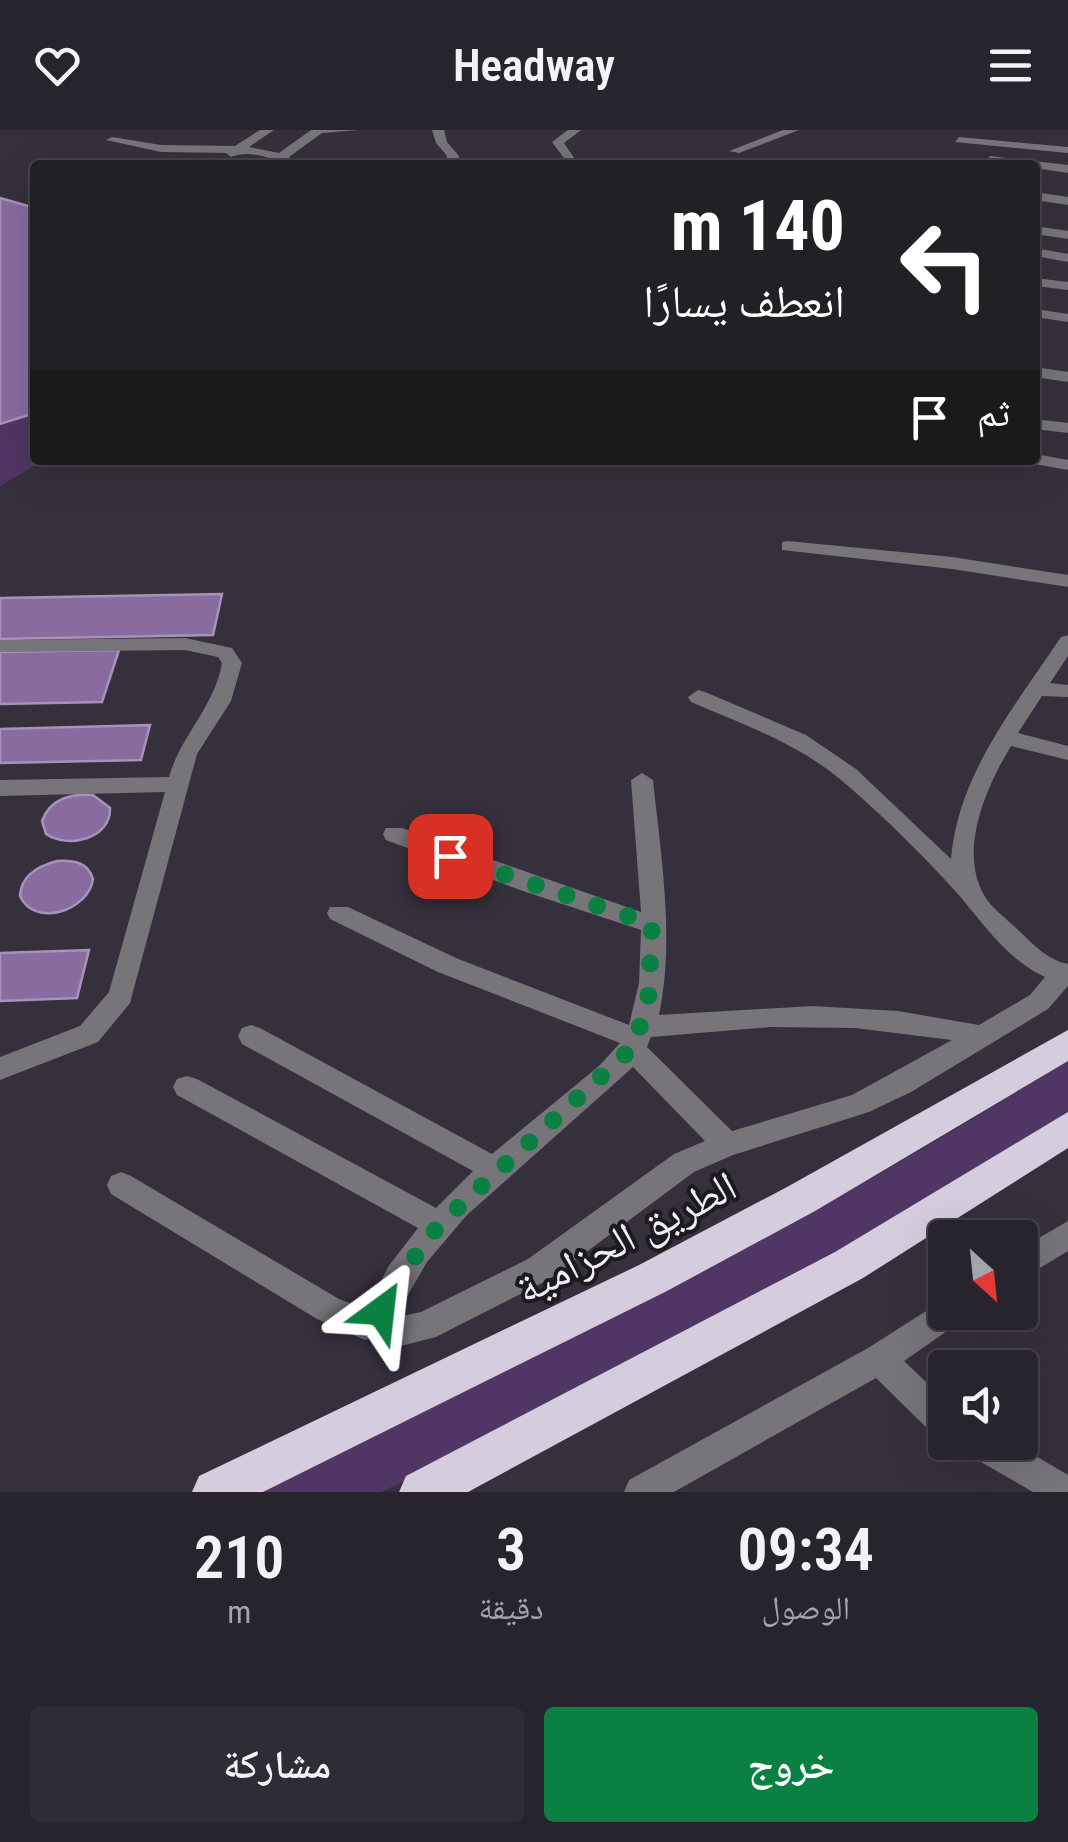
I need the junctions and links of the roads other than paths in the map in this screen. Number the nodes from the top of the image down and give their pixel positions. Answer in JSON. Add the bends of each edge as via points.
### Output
{"nodes":[{"id":1,"x":268,"y":130,"type":"edge"},
{"id":2,"x":318,"y":130,"type":"edge"},
{"id":3,"x":352,"y":130,"type":"edge"},
{"id":4,"x":438,"y":130,"type":"edge"},
{"id":5,"x":575,"y":130,"type":"edge"},
{"id":6,"x":793,"y":130,"type":"edge"},
{"id":7,"x":157,"y":138,"type":"dead end"},
{"id":8,"x":112,"y":140,"type":"dead end"},
{"id":9,"x":959,"y":140,"type":"dead end"},
{"id":10,"x":143,"y":146,"type":"junction"},
{"id":11,"x":1067,"y":148,"type":"edge"},
{"id":12,"x":236,"y":151,"type":"junction"},
{"id":13,"x":735,"y":151,"type":"dead end"},
{"id":14,"x":281,"y":156,"type":"junction"},
{"id":15,"x":224,"y":159,"type":"dead end"},
{"id":16,"x":287,"y":160,"type":"edge"},
{"id":17,"x":453,"y":160,"type":"edge"},
{"id":18,"x":571,"y":160,"type":"edge"},
{"id":19,"x":1068,"y":169,"type":"edge"},
{"id":20,"x":1040,"y":182,"type":"edge"},
{"id":21,"x":1068,"y":182,"type":"edge"},
{"id":22,"x":1068,"y":201,"type":"edge"},
{"id":23,"x":1040,"y":231,"type":"edge"},
{"id":24,"x":1068,"y":235,"type":"edge"},
{"id":25,"x":1040,"y":253,"type":"edge"},
{"id":26,"x":1068,"y":258,"type":"edge"},
{"id":27,"x":1040,"y":283,"type":"edge"},
{"id":28,"x":1068,"y":286,"type":"edge"},
{"id":29,"x":1040,"y":314,"type":"edge"},
{"id":30,"x":1068,"y":318,"type":"edge"},
{"id":31,"x":1040,"y":373,"type":"edge"},
{"id":32,"x":1068,"y":377,"type":"edge"},
{"id":33,"x":1040,"y":425,"type":"edge"},
{"id":34,"x":1068,"y":428,"type":"edge"},
{"id":35,"x":1040,"y":459,"type":"edge"},
{"id":36,"x":1068,"y":466,"type":"edge"},
{"id":37,"x":788,"y":546,"type":"dead end"},
{"id":38,"x":1068,"y":581,"type":"edge"},
{"id":39,"x":1068,"y":641,"type":"edge"},
{"id":40,"x":0,"y":646,"type":"edge"},
{"id":41,"x":1039,"y":689,"type":"junction"},
{"id":42,"x":1068,"y":691,"type":"edge"},
{"id":43,"x":698,"y":696,"type":"dead end"},
{"id":44,"x":1005,"y":737,"type":"junction"},
{"id":45,"x":1068,"y":753,"type":"edge"},
{"id":46,"x":642,"y":780,"type":"dead end"},
{"id":47,"x":178,"y":784,"type":"junction"},
{"id":48,"x":0,"y":788,"type":"edge"},
{"id":49,"x":394,"y":834,"type":"dead end"},
{"id":50,"x":969,"y":890,"type":"junction"},
{"id":51,"x":339,"y":913,"type":"dead end"},
{"id":52,"x":652,"y":924,"type":"junction"},
{"id":53,"x":1066,"y":974,"type":"edge"},
{"id":54,"x":251,"y":1036,"type":"dead end"},
{"id":55,"x":983,"y":1036,"type":"junction"},
{"id":56,"x":637,"y":1039,"type":"junction"},
{"id":57,"x":1068,"y":1044,"type":"edge"},
{"id":58,"x":0,"y":1069,"type":"edge"},
{"id":59,"x":187,"y":1087,"type":"dead end"},
{"id":60,"x":1068,"y":1128,"type":"edge"},
{"id":61,"x":727,"y":1145,"type":"junction"},
{"id":62,"x":496,"y":1170,"type":"junction"},
{"id":63,"x":122,"y":1185,"type":"dead end"},
{"id":64,"x":439,"y":1225,"type":"junction"},
{"id":65,"x":1068,"y":1234,"type":"edge"},
{"id":66,"x":1038,"y":1254,"type":"edge"},
{"id":67,"x":382,"y":1318,"type":"junction"},
{"id":68,"x":928,"y":1326,"type":"edge"},
{"id":69,"x":880,"y":1358,"type":"junction"},
{"id":70,"x":928,"y":1405,"type":"edge"},
{"id":71,"x":1011,"y":1460,"type":"edge"},
{"id":72,"x":216,"y":1492,"type":"edge"},
{"id":73,"x":422,"y":1492,"type":"edge"},
{"id":74,"x":641,"y":1492,"type":"edge"},
{"id":75,"x":1065,"y":1492,"type":"edge"}],
"edges":[{"from":1,"to":12,"type":"street"},
{"from":2,"to":3,"type":"street"},
{"from":2,"to":14,"type":"street"},
{"from":4,"to":17,"type":"street"},
{"from":5,"to":18,"type":"street","via":[[558,142]]},
{"from":6,"to":13,"type":"street"},
{"from":7,"to":10,"type":"street"},
{"from":8,"to":10,"type":"street"},
{"from":9,"to":11,"type":"street"},
{"from":10,"to":12,"type":"street"},
{"from":11,"to":20,"type":"street"},
{"from":12,"to":14,"type":"street"},
{"from":12,"to":15,"type":"street"},
{"from":14,"to":16,"type":"street"},
{"from":19,"to":20,"type":"street"},
{"from":20,"to":21,"type":"street"},
{"from":20,"to":22,"type":"street"},
{"from":23,"to":24,"type":"street"},
{"from":25,"to":26,"type":"street"},
{"from":27,"to":28,"type":"street"},
{"from":29,"to":30,"type":"street"},
{"from":31,"to":32,"type":"street"},
{"from":33,"to":34,"type":"street"},
{"from":35,"to":36,"type":"street"},
{"from":37,"to":38,"type":"street"},
{"from":39,"to":41,"type":"street"},
{"from":40,"to":47,"type":"street","via":[[185,644],[225,652],[232,663],[230,685],[217,712],[197,730]]},
{"from":41,"to":42,"type":"street"},
{"from":41,"to":44,"type":"street"},
{"from":43,"to":50,"type":"street","via":[[798,740],[848,774]]},
{"from":44,"to":45,"type":"street"},
{"from":44,"to":50,"type":"street","via":[[965,827]]},
{"from":46,"to":52,"type":"street"},
{"from":47,"to":48,"type":"street"},
{"from":47,"to":58,"type":"street","via":[[121,996],[89,1034]]},
{"from":49,"to":52,"type":"street"},
{"from":50,"to":53,"type":"street","via":[[1034,959]]},
{"from":51,"to":56,"type":"street","via":[[447,965]]},
{"from":52,"to":56,"type":"street","via":[[652,969]]},
{"from":53,"to":55,"type":"street","via":[[1039,1002]]},
{"from":54,"to":62,"type":"street"},
{"from":55,"to":56,"type":"street","via":[[824,1015],[751,1016]]},
{"from":55,"to":61,"type":"street","via":[[859,1104]]},
{"from":56,"to":61,"type":"street"},
{"from":56,"to":62,"type":"street"},
{"from":57,"to":72,"type":"highway","name":"الطريق الحزامية","via":[[653,1278]]},
{"from":59,"to":64,"type":"street"},
{"from":60,"to":73,"type":"highway","via":[[849,1265]]},
{"from":61,"to":67,"type":"street","via":[[657,1180],[539,1269],[452,1314],[407,1332],[393,1330]]},
{"from":62,"to":64,"type":"street"},
{"from":63,"to":67,"type":"street","via":[[328,1309],[365,1325]]},
{"from":64,"to":67,"type":"street","via":[[392,1287]]},
{"from":65,"to":66,"type":"street"},
{"from":68,"to":69,"type":"street"},
{"from":69,"to":70,"type":"street"},
{"from":69,"to":74,"type":"street"},
{"from":71,"to":75,"type":"street"}]}
